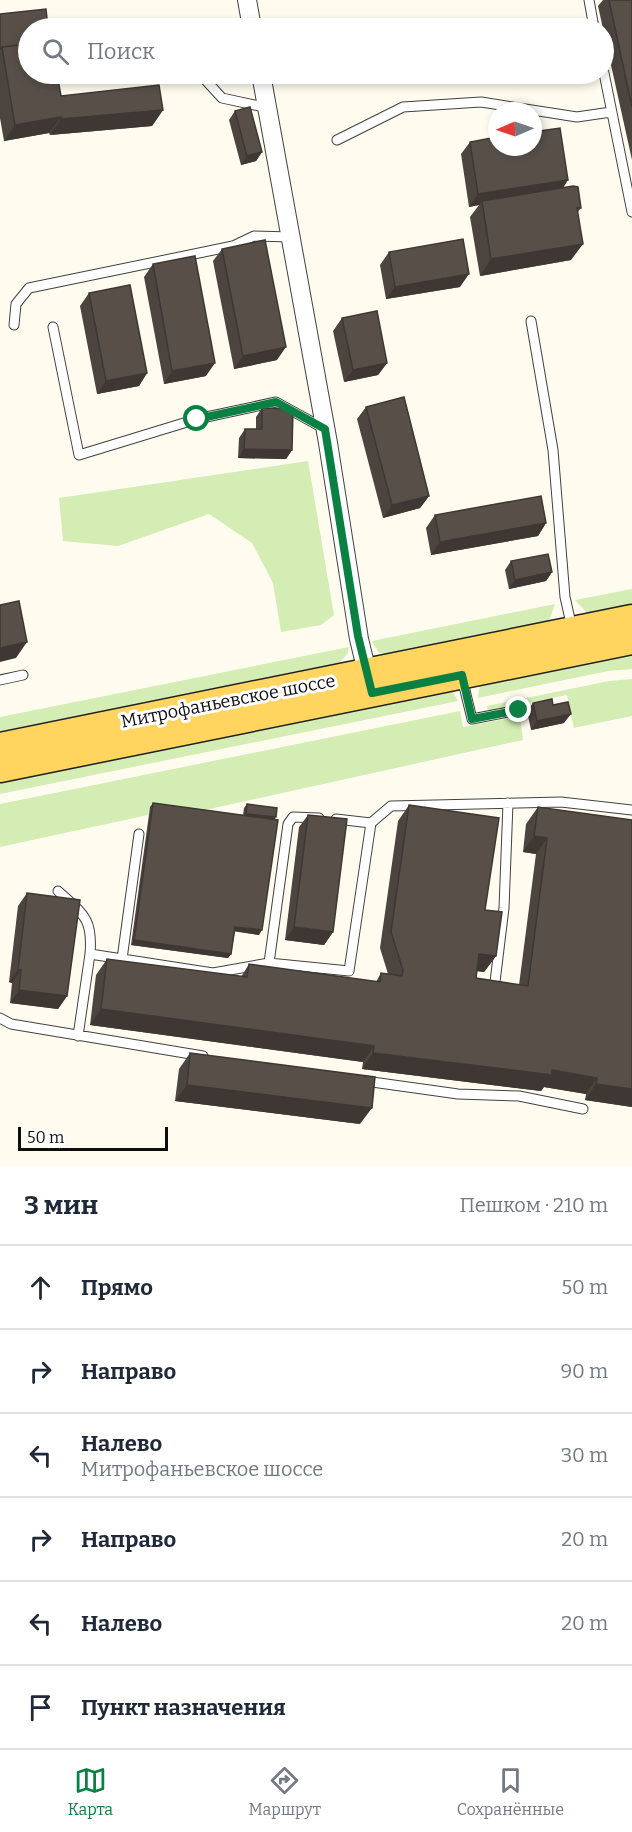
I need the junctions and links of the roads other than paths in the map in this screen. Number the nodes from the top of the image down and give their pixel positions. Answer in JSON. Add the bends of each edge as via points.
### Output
{"nodes":[{"id":1,"x":247,"y":0,"type":"edge"},
{"id":2,"x":588,"y":0,"type":"edge"},
{"id":3,"x":250,"y":18,"type":"edge"},
{"id":4,"x":592,"y":18,"type":"edge"},
{"id":5,"x":209,"y":84,"type":"edge"},
{"id":6,"x":263,"y":84,"type":"edge"},
{"id":7,"x":606,"y":84,"type":"edge"},
{"id":8,"x":268,"y":108,"type":"junction"},
{"id":9,"x":612,"y":112,"type":"junction"},
{"id":10,"x":337,"y":140,"type":"dead end"},
{"id":11,"x":632,"y":212,"type":"edge"},
{"id":12,"x":291,"y":237,"type":"junction"},
{"id":13,"x":531,"y":321,"type":"dead end"},
{"id":14,"x":14,"y":325,"type":"dead end"},
{"id":15,"x":53,"y":327,"type":"dead end"},
{"id":16,"x":325,"y":429,"type":"junction"},
{"id":17,"x":632,"y":619,"type":"edge"},
{"id":18,"x":572,"y":631,"type":"junction"},
{"id":19,"x":632,"y":640,"type":"edge"},
{"id":20,"x":23,"y":675,"type":"dead end"},
{"id":21,"x":462,"y":675,"type":"junction"},
{"id":22,"x":0,"y":680,"type":"edge"},
{"id":23,"x":370,"y":683,"type":"junction"},
{"id":24,"x":519,"y":710,"type":"dead end"},
{"id":25,"x":0,"y":747,"type":"edge"},
{"id":26,"x":0,"y":768,"type":"edge"},
{"id":27,"x":508,"y":803,"type":"junction"},
{"id":28,"x":632,"y":810,"type":"edge"},
{"id":29,"x":371,"y":823,"type":"junction"},
{"id":30,"x":139,"y":834,"type":"dead end"},
{"id":31,"x":57,"y":891,"type":"dead end"},
{"id":32,"x":90,"y":954,"type":"junction"},
{"id":33,"x":122,"y":959,"type":"junction"},
{"id":34,"x":269,"y":963,"type":"junction"},
{"id":35,"x":494,"y":990,"type":"edge"},
{"id":36,"x":0,"y":1018,"type":"edge"},
{"id":37,"x":78,"y":1036,"type":"junction"},
{"id":38,"x":210,"y":1058,"type":"edge"},
{"id":39,"x":357,"y":1080,"type":"edge"},
{"id":40,"x":583,"y":1109,"type":"dead end"}],
"edges":[{"from":1,"to":3,"type":"street"},
{"from":2,"to":4,"type":"lane"},
{"from":5,"to":8,"type":"lane","via":[[222,98]]},
{"from":6,"to":8,"type":"street"},
{"from":7,"to":9,"type":"lane"},
{"from":8,"to":12,"type":"street"},
{"from":9,"to":10,"type":"lane","via":[[577,117],[481,102],[403,107]]},
{"from":9,"to":11,"type":"lane"},
{"from":12,"to":14,"type":"lane","via":[[254,236],[233,246],[29,288],[16,304]]},
{"from":12,"to":16,"type":"street"},
{"from":13,"to":18,"type":"lane","via":[[553,450],[565,597]]},
{"from":15,"to":16,"type":"lane","via":[[79,455],[197,419],[276,402]]},
{"from":16,"to":23,"type":"street","via":[[358,636]]},
{"from":17,"to":18,"type":"main road","name":"Митрофаньевское шоссе"},
{"from":18,"to":23,"type":"main road","name":"Митрофаньевское шоссе"},
{"from":19,"to":21,"type":"main road","name":"Митрофаньевское шоссе"},
{"from":20,"to":22,"type":"lane"},
{"from":21,"to":23,"type":"main road","name":"Митрофаньевское шоссе"},
{"from":21,"to":24,"type":"lane","via":[[472,719]]},
{"from":23,"to":25,"type":"main road","name":"Митрофаньевское шоссе"},
{"from":23,"to":26,"type":"main road","name":"Митрофаньевское шоссе"},
{"from":27,"to":28,"type":"lane","via":[[561,802]]},
{"from":27,"to":29,"type":"lane","via":[[391,806]]},
{"from":27,"to":35,"type":"lane","via":[[504,908]]},
{"from":29,"to":34,"type":"lane","via":[[293,817],[288,824]]},
{"from":29,"to":34,"type":"lane","via":[[349,971]]},
{"from":30,"to":33,"type":"lane"},
{"from":31,"to":32,"type":"lane","via":[[89,922]]},
{"from":32,"to":33,"type":"lane"},
{"from":32,"to":37,"type":"lane"},
{"from":33,"to":34,"type":"lane","via":[[213,973]]},
{"from":36,"to":37,"type":"lane","via":[[11,1024]]},
{"from":37,"to":38,"type":"lane"},
{"from":39,"to":40,"type":"lane","via":[[458,1094],[519,1096]]}]}
